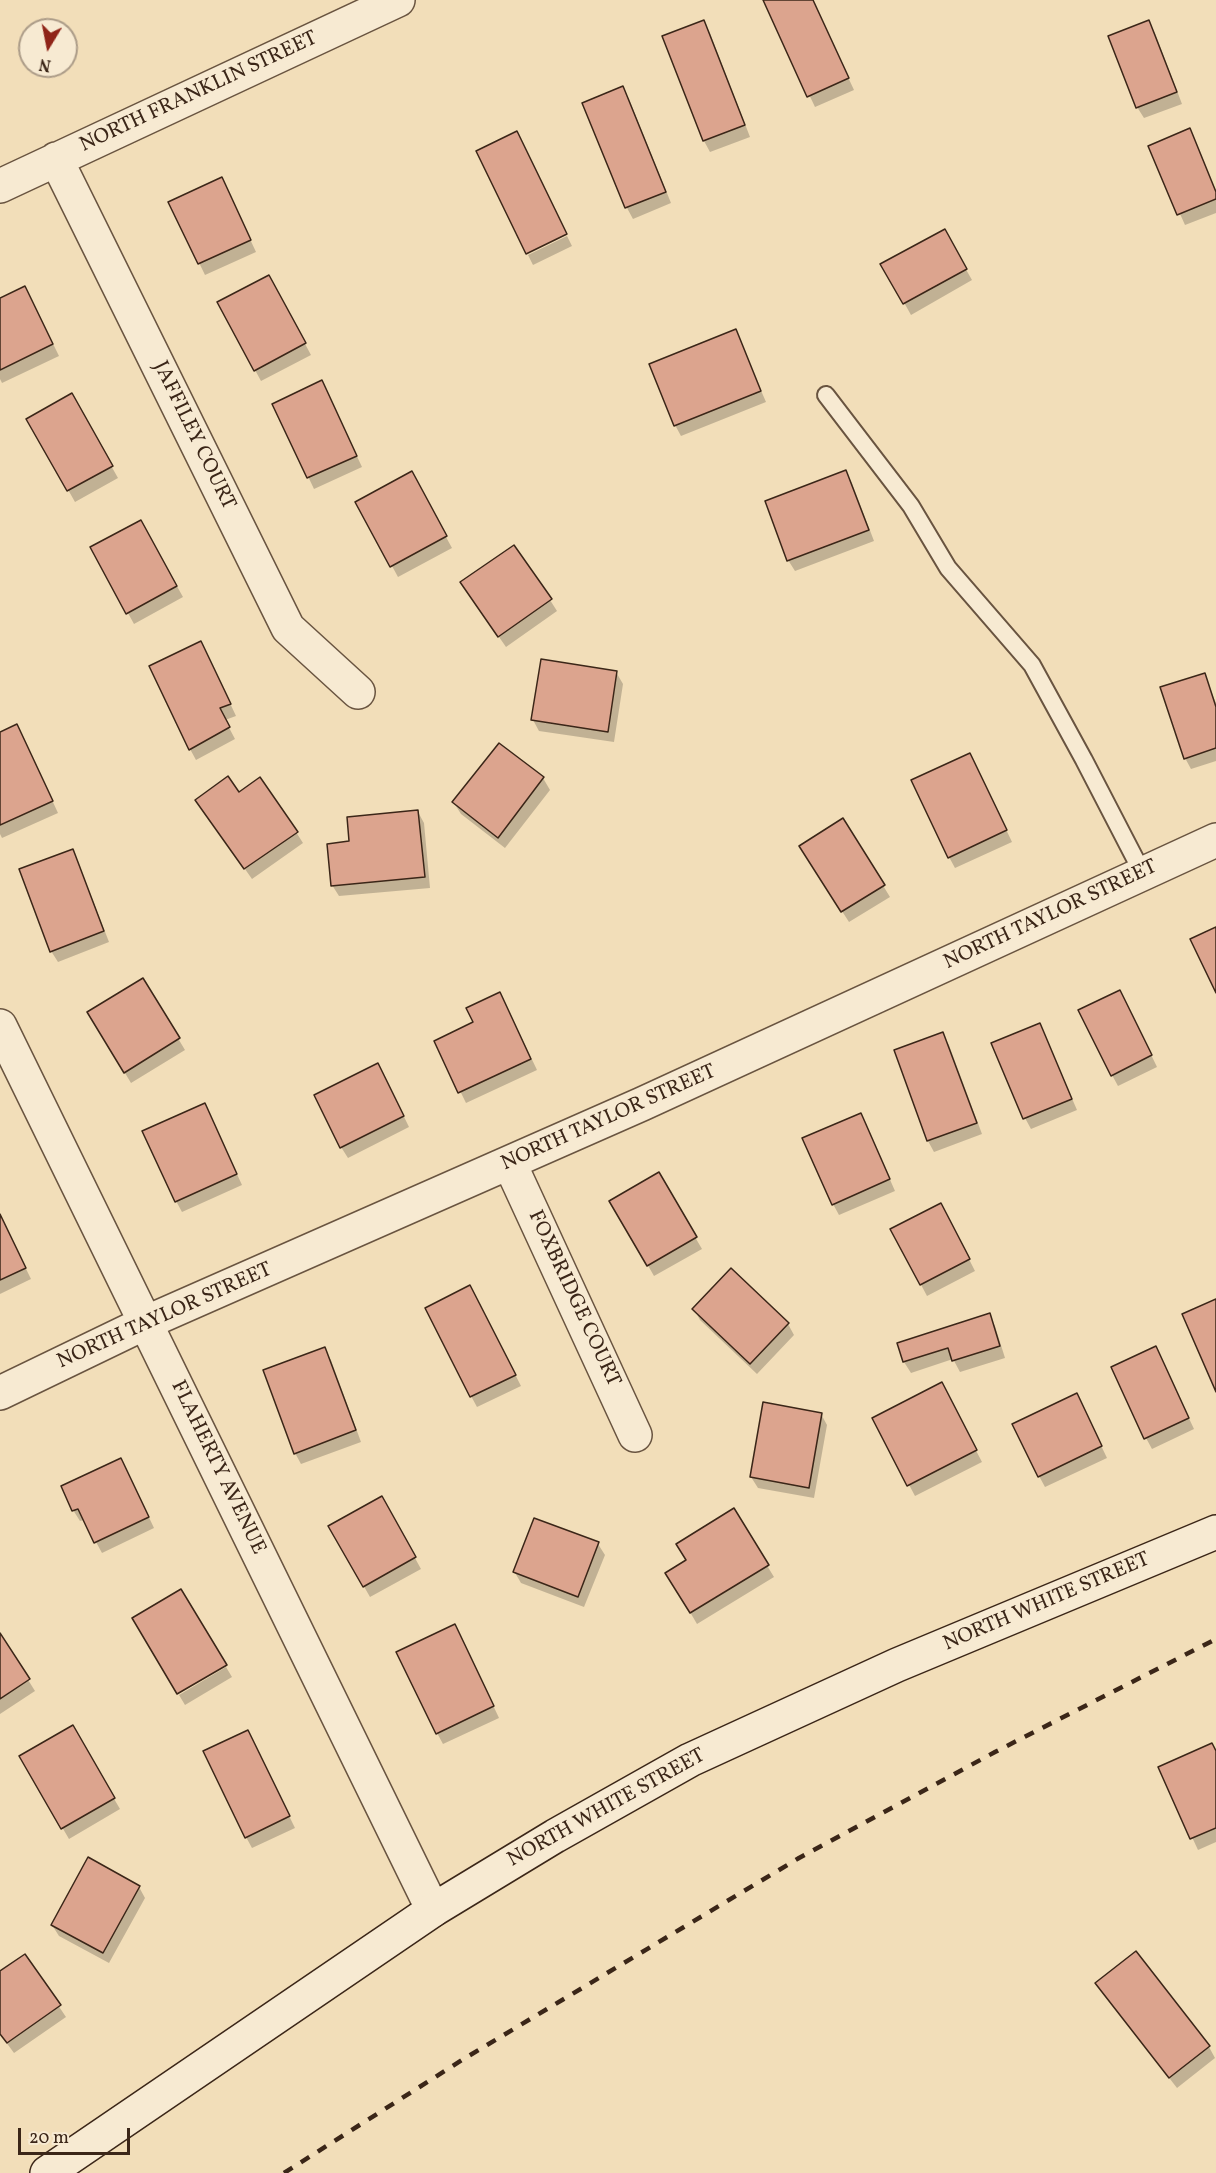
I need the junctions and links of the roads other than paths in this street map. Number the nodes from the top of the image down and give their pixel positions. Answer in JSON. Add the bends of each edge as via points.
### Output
{"nodes":[{"id":1,"x":398,"y":0,"type":"edge"},
{"id":2,"x":56,"y":159,"type":"junction"},
{"id":3,"x":0,"y":186,"type":"edge"},
{"id":4,"x":826,"y":395,"type":"dead end"},
{"id":5,"x":358,"y":692,"type":"dead end"},
{"id":6,"x":1216,"y":840,"type":"edge"},
{"id":7,"x":1143,"y":874,"type":"junction"},
{"id":8,"x":0,"y":1026,"type":"edge"},
{"id":9,"x":510,"y":1164,"type":"junction"},
{"id":10,"x":146,"y":1323,"type":"junction"},
{"id":11,"x":0,"y":1393,"type":"edge"},
{"id":12,"x":635,"y":1435,"type":"dead end"},
{"id":13,"x":1216,"y":1532,"type":"edge"},
{"id":14,"x":433,"y":1910,"type":"junction"},
{"id":15,"x":46,"y":2173,"type":"edge"}],
"edges":[{"from":1,"to":2,"type":"street","name":"NORTH FRANKLIN STREET"},
{"from":2,"to":3,"type":"street","name":"NORTH FRANKLIN STREET"},
{"from":2,"to":5,"type":"street","name":"JAFFILEY COURT","via":[[288,627]]},
{"from":4,"to":7,"type":"lane","via":[[911,506],[948,568],[1032,665]]},
{"from":6,"to":7,"type":"street","name":"NORTH TAYLOR STREET"},
{"from":7,"to":9,"type":"street","name":"NORTH TAYLOR STREET"},
{"from":8,"to":10,"type":"street","name":"FLAHERTY AVENUE"},
{"from":9,"to":10,"type":"street","name":"NORTH TAYLOR STREET"},
{"from":9,"to":12,"type":"street","name":"FOXBRIDGE COURT"},
{"from":10,"to":11,"type":"street","name":"NORTH TAYLOR STREET"},
{"from":10,"to":14,"type":"street","name":"FLAHERTY AVENUE"},
{"from":13,"to":14,"type":"street","name":"NORTH WHITE STREET","via":[[897,1665],[690,1760]]},
{"from":14,"to":15,"type":"street","name":"NORTH WHITE STREET"}]}
